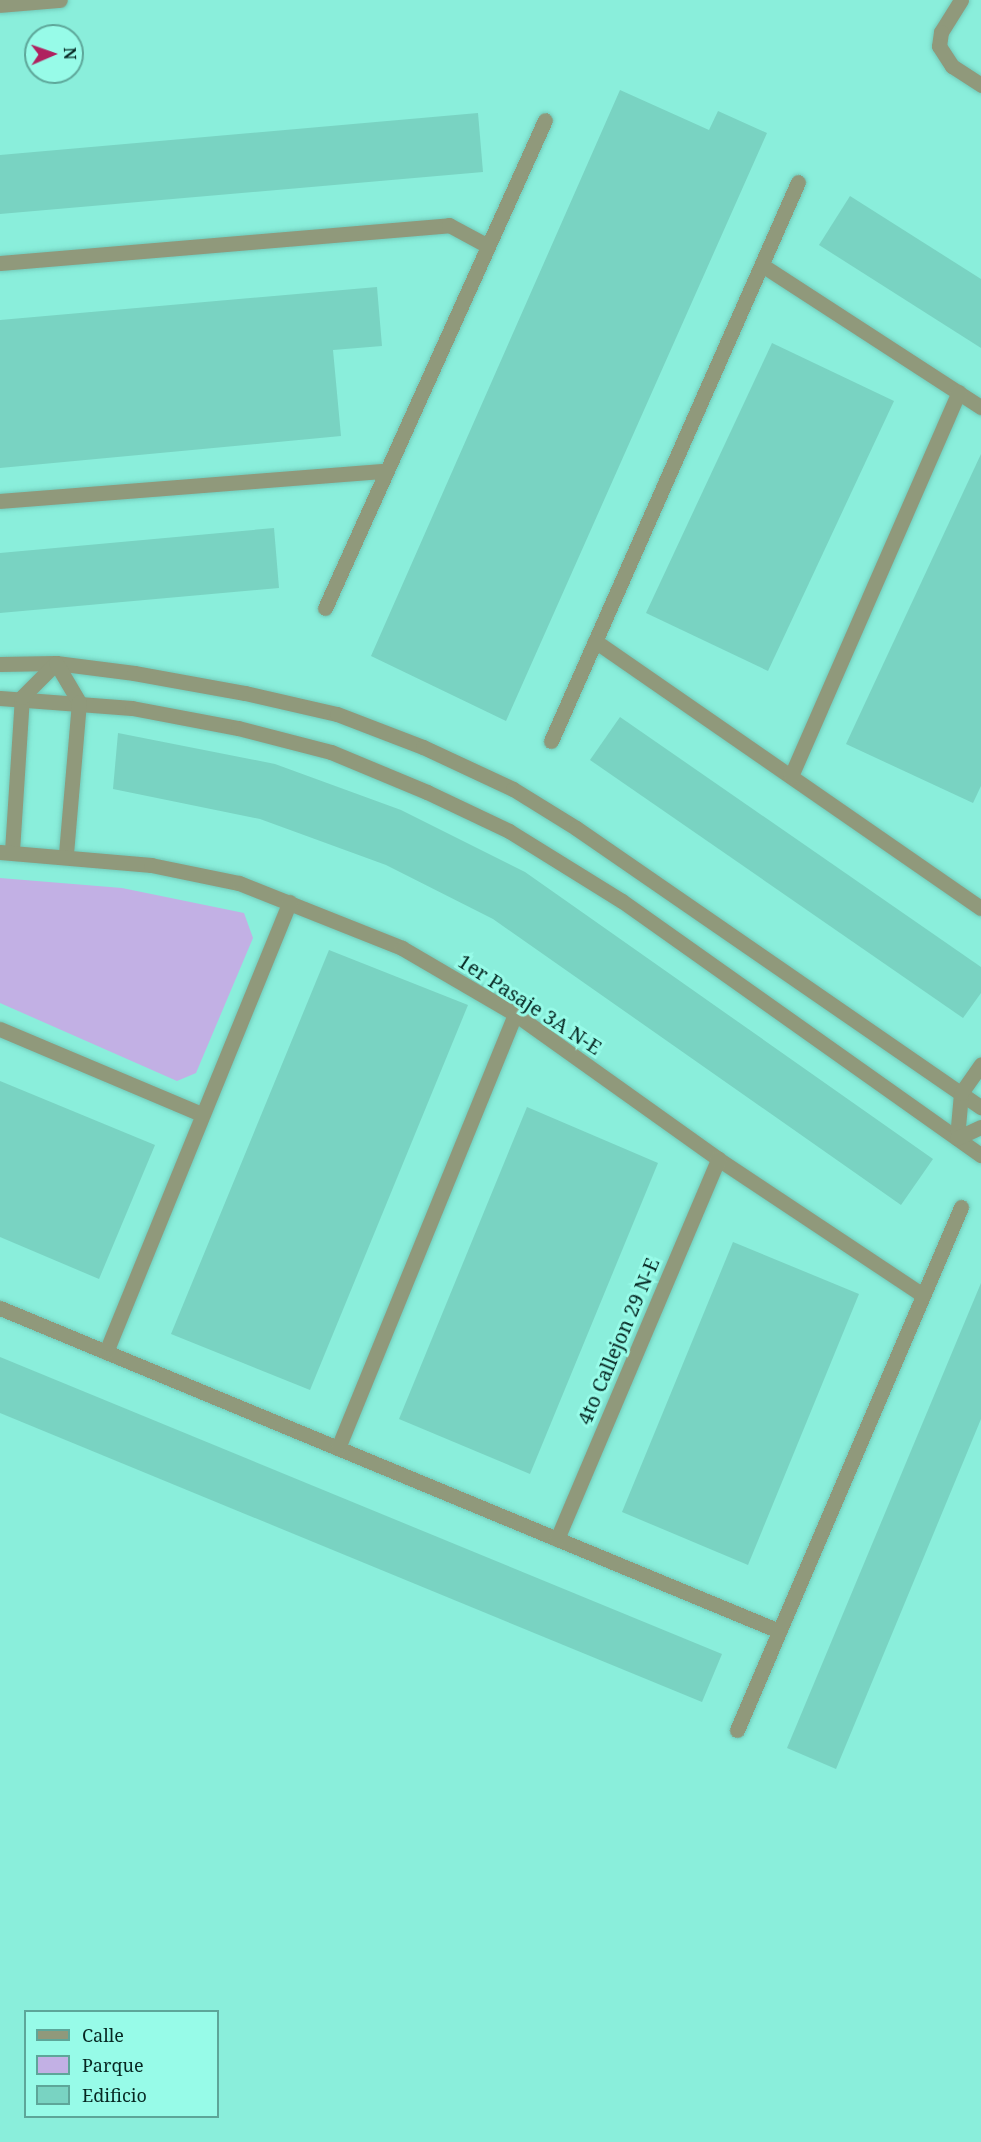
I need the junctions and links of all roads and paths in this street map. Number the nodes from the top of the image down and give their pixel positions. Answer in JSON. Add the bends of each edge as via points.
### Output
{"nodes":[{"id":1,"x":60,"y":0,"type":"edge"},
{"id":2,"x":962,"y":0,"type":"edge"},
{"id":3,"x":0,"y":5,"type":"edge"},
{"id":4,"x":981,"y":85,"type":"edge"},
{"id":5,"x":545,"y":120,"type":"dead end"},
{"id":6,"x":798,"y":182,"type":"dead end"},
{"id":7,"x":488,"y":246,"type":"junction"},
{"id":8,"x":0,"y":263,"type":"edge"},
{"id":9,"x":762,"y":265,"type":"junction"},
{"id":10,"x":958,"y":392,"type":"junction"},
{"id":11,"x":981,"y":407,"type":"edge"},
{"id":12,"x":384,"y":471,"type":"junction"},
{"id":13,"x":0,"y":501,"type":"edge"},
{"id":14,"x":325,"y":608,"type":"dead end"},
{"id":15,"x":595,"y":641,"type":"junction"},
{"id":16,"x":56,"y":663,"type":"junction"},
{"id":17,"x":0,"y":664,"type":"edge"},
{"id":18,"x":22,"y":697,"type":"junction"},
{"id":19,"x":0,"y":698,"type":"edge"},
{"id":20,"x":79,"y":702,"type":"junction"},
{"id":21,"x":551,"y":741,"type":"dead end"},
{"id":22,"x":791,"y":776,"type":"junction"},
{"id":23,"x":6,"y":851,"type":"edge"},
{"id":24,"x":66,"y":854,"type":"junction"},
{"id":25,"x":290,"y":902,"type":"junction"},
{"id":26,"x":981,"y":908,"type":"edge"},
{"id":27,"x":515,"y":1014,"type":"junction"},
{"id":28,"x":0,"y":1029,"type":"edge"},
{"id":29,"x":981,"y":1064,"type":"edge"},
{"id":30,"x":961,"y":1094,"type":"junction"},
{"id":31,"x":981,"y":1107,"type":"edge"},
{"id":32,"x":201,"y":1114,"type":"junction"},
{"id":33,"x":981,"y":1127,"type":"edge"},
{"id":34,"x":957,"y":1138,"type":"junction"},
{"id":35,"x":981,"y":1155,"type":"edge"},
{"id":36,"x":718,"y":1159,"type":"junction"},
{"id":37,"x":960,"y":1207,"type":"dead end"},
{"id":38,"x":923,"y":1295,"type":"junction"},
{"id":39,"x":0,"y":1308,"type":"edge"},
{"id":40,"x":106,"y":1352,"type":"junction"},
{"id":41,"x":338,"y":1448,"type":"junction"},
{"id":42,"x":556,"y":1539,"type":"junction"},
{"id":43,"x":779,"y":1631,"type":"junction"},
{"id":44,"x":737,"y":1730,"type":"dead end"}],
"edges":[{"from":1,"to":3,"type":"street"},
{"from":2,"to":4,"type":"street","via":[[941,32],[939,46],[952,66]]},
{"from":5,"to":7,"type":"street"},
{"from":6,"to":9,"type":"street"},
{"from":7,"to":8,"type":"street","via":[[449,225]]},
{"from":7,"to":12,"type":"street"},
{"from":9,"to":10,"type":"street"},
{"from":9,"to":15,"type":"street"},
{"from":10,"to":11,"type":"street"},
{"from":10,"to":22,"type":"street"},
{"from":12,"to":13,"type":"street"},
{"from":12,"to":14,"type":"street"},
{"from":15,"to":21,"type":"street"},
{"from":15,"to":22,"type":"street"},
{"from":16,"to":17,"type":"street"},
{"from":16,"to":18,"type":"street"},
{"from":16,"to":20,"type":"street"},
{"from":16,"to":30,"type":"street","via":[[134,673],[337,714],[513,789],[645,872]]},
{"from":18,"to":19,"type":"street"},
{"from":18,"to":20,"type":"street"},
{"from":18,"to":23,"type":"street","name":"1er Pasaje 3A N-E"},
{"from":20,"to":24,"type":"street"},
{"from":20,"to":34,"type":"street","via":[[238,728],[331,752],[509,831],[622,901]]},
{"from":22,"to":26,"type":"street"},
{"from":23,"to":24,"type":"street","name":"1er Pasaje 3A N-E"},
{"from":24,"to":25,"type":"street","name":"1er Pasaje 3A N-E","via":[[239,883]]},
{"from":25,"to":27,"type":"street","name":"1er Pasaje 3A N-E","via":[[402,948]]},
{"from":25,"to":32,"type":"street"},
{"from":27,"to":36,"type":"street","name":"1er Pasaje 3A N-E"},
{"from":27,"to":41,"type":"street"},
{"from":28,"to":32,"type":"street"},
{"from":29,"to":30,"type":"street"},
{"from":30,"to":31,"type":"street"},
{"from":30,"to":34,"type":"street"},
{"from":32,"to":40,"type":"street"},
{"from":33,"to":34,"type":"street"},
{"from":34,"to":35,"type":"street"},
{"from":36,"to":38,"type":"street","name":"1er Pasaje 3A N-E"},
{"from":36,"to":42,"type":"street","name":"4to Callejon 29 N-E"},
{"from":37,"to":38,"type":"street"},
{"from":38,"to":43,"type":"street"},
{"from":39,"to":40,"type":"street"},
{"from":40,"to":41,"type":"street"},
{"from":41,"to":42,"type":"street"},
{"from":42,"to":43,"type":"street"},
{"from":43,"to":44,"type":"street"}]}
